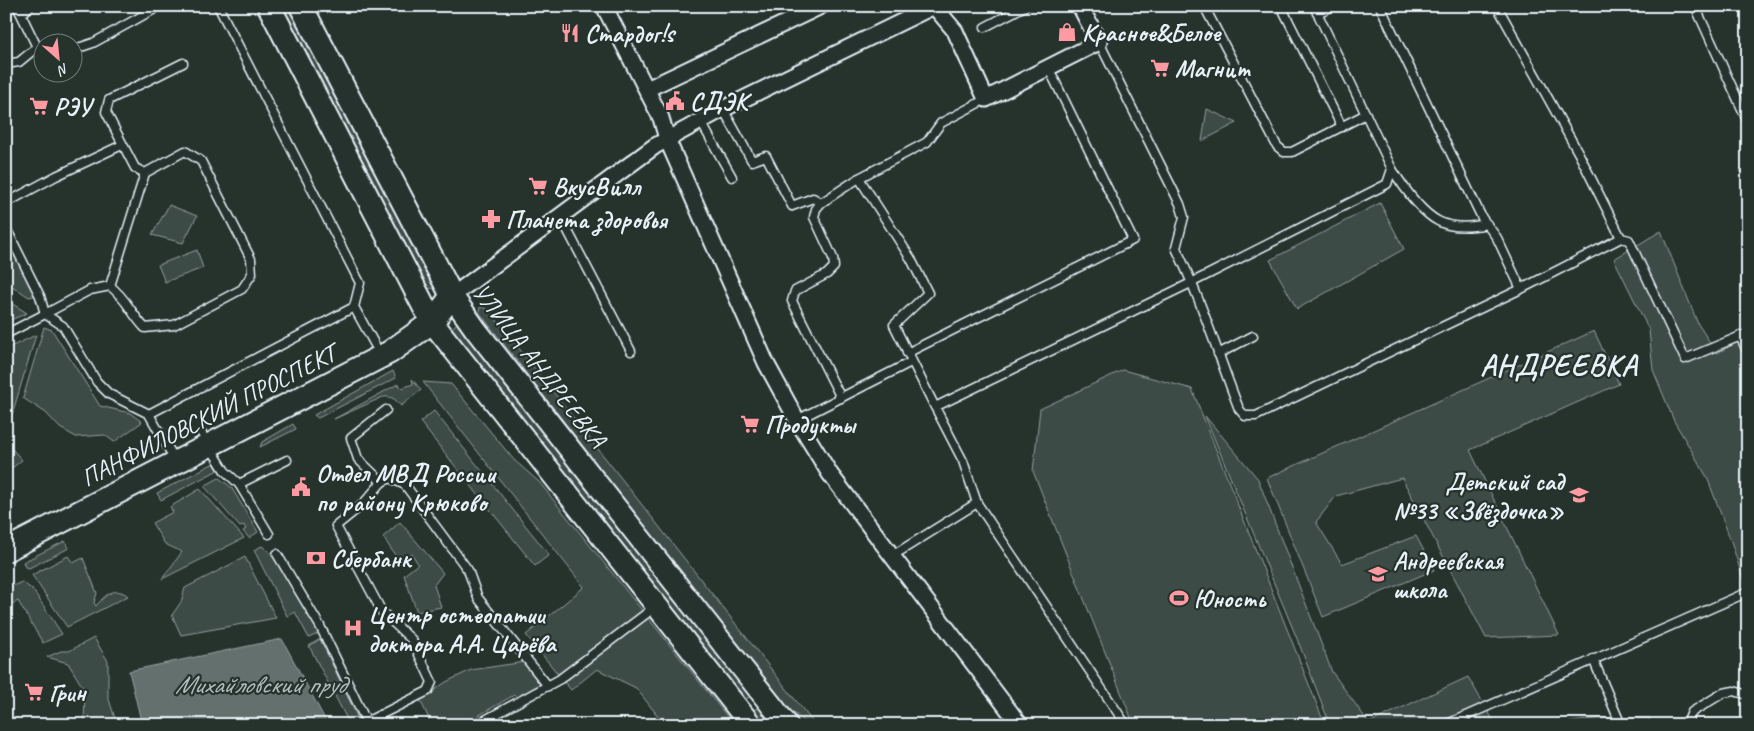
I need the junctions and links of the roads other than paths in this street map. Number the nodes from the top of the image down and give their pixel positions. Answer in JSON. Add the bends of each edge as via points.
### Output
{"nodes":[{"id":1,"x":17,"y":6,"type":"edge"},
{"id":2,"x":30,"y":6,"type":"edge"},
{"id":3,"x":160,"y":6,"type":"edge"},
{"id":4,"x":218,"y":6,"type":"edge"},
{"id":5,"x":269,"y":6,"type":"edge"},
{"id":6,"x":301,"y":6,"type":"edge"},
{"id":7,"x":604,"y":6,"type":"edge"},
{"id":8,"x":820,"y":6,"type":"edge"},
{"id":9,"x":934,"y":6,"type":"edge"},
{"id":10,"x":1025,"y":6,"type":"edge"},
{"id":11,"x":1080,"y":6,"type":"edge"},
{"id":12,"x":1204,"y":6,"type":"edge"},
{"id":13,"x":1281,"y":6,"type":"edge"},
{"id":14,"x":1333,"y":6,"type":"edge"},
{"id":15,"x":1380,"y":6,"type":"edge"},
{"id":16,"x":1497,"y":6,"type":"edge"},
{"id":17,"x":1695,"y":6,"type":"edge"},
{"id":18,"x":1316,"y":10,"type":"edge"},
{"id":19,"x":22,"y":14,"type":"junction"},
{"id":20,"x":985,"y":27,"type":"dead end"},
{"id":21,"x":32,"y":39,"type":"edge"},
{"id":22,"x":1098,"y":42,"type":"junction"},
{"id":23,"x":82,"y":47,"type":"edge"},
{"id":24,"x":32,"y":53,"type":"edge"},
{"id":25,"x":183,"y":63,"type":"dead end"},
{"id":26,"x":6,"y":64,"type":"edge"},
{"id":27,"x":1048,"y":67,"type":"junction"},
{"id":28,"x":647,"y":89,"type":"junction"},
{"id":29,"x":986,"y":99,"type":"junction"},
{"id":30,"x":723,"y":110,"type":"junction"},
{"id":31,"x":1366,"y":114,"type":"junction"},
{"id":32,"x":701,"y":122,"type":"junction"},
{"id":33,"x":1748,"y":122,"type":"edge"},
{"id":34,"x":1342,"y":126,"type":"junction"},
{"id":35,"x":667,"y":139,"type":"junction"},
{"id":36,"x":122,"y":145,"type":"junction"},
{"id":37,"x":1392,"y":169,"type":"junction"},
{"id":38,"x":144,"y":173,"type":"junction"},
{"id":39,"x":732,"y":177,"type":"dead end"},
{"id":40,"x":859,"y":178,"type":"junction"},
{"id":41,"x":6,"y":203,"type":"edge"},
{"id":42,"x":821,"y":203,"type":"junction"},
{"id":43,"x":560,"y":216,"type":"junction"},
{"id":44,"x":1487,"y":224,"type":"junction"},
{"id":45,"x":6,"y":228,"type":"edge"},
{"id":46,"x":1621,"y":238,"type":"junction"},
{"id":47,"x":1193,"y":282,"type":"junction"},
{"id":48,"x":110,"y":286,"type":"junction"},
{"id":49,"x":1521,"y":288,"type":"junction"},
{"id":50,"x":452,"y":296,"type":"junction"},
{"id":51,"x":354,"y":307,"type":"junction"},
{"id":52,"x":45,"y":314,"type":"junction"},
{"id":53,"x":430,"y":318,"type":"junction"},
{"id":54,"x":6,"y":334,"type":"edge"},
{"id":55,"x":1744,"y":334,"type":"edge"},
{"id":56,"x":1253,"y":336,"type":"dead end"},
{"id":57,"x":375,"y":345,"type":"junction"},
{"id":58,"x":631,"y":352,"type":"dead end"},
{"id":59,"x":907,"y":353,"type":"junction"},
{"id":60,"x":1748,"y":353,"type":"edge"},
{"id":61,"x":1218,"y":354,"type":"junction"},
{"id":62,"x":911,"y":362,"type":"junction"},
{"id":63,"x":841,"y":398,"type":"junction"},
{"id":64,"x":936,"y":407,"type":"junction"},
{"id":65,"x":386,"y":410,"type":"dead end"},
{"id":66,"x":149,"y":414,"type":"junction"},
{"id":67,"x":797,"y":420,"type":"junction"},
{"id":68,"x":205,"y":440,"type":"junction"},
{"id":69,"x":173,"y":456,"type":"junction"},
{"id":70,"x":286,"y":460,"type":"dead end"},
{"id":71,"x":382,"y":482,"type":"junction"},
{"id":72,"x":239,"y":484,"type":"junction"},
{"id":73,"x":977,"y":503,"type":"junction"},
{"id":74,"x":270,"y":534,"type":"dead end"},
{"id":75,"x":6,"y":536,"type":"edge"},
{"id":76,"x":6,"y":550,"type":"edge"},
{"id":77,"x":277,"y":554,"type":"dead end"},
{"id":78,"x":892,"y":556,"type":"junction"},
{"id":79,"x":1748,"y":592,"type":"edge"},
{"id":80,"x":657,"y":605,"type":"junction"},
{"id":81,"x":1592,"y":659,"type":"junction"},
{"id":82,"x":548,"y":686,"type":"junction"},
{"id":83,"x":1748,"y":695,"type":"edge"},
{"id":84,"x":767,"y":700,"type":"junction"},
{"id":85,"x":748,"y":721,"type":"edge"},
{"id":86,"x":367,"y":723,"type":"edge"},
{"id":87,"x":476,"y":725,"type":"edge"},
{"id":88,"x":786,"y":725,"type":"edge"},
{"id":89,"x":1020,"y":725,"type":"edge"},
{"id":90,"x":1126,"y":725,"type":"edge"},
{"id":91,"x":1446,"y":725,"type":"edge"},
{"id":92,"x":1621,"y":725,"type":"edge"},
{"id":93,"x":1690,"y":725,"type":"edge"}],
"edges":[{"from":1,"to":19,"type":"lane"},
{"from":2,"to":19,"type":"lane"},
{"from":3,"to":23,"type":"lane"},
{"from":4,"to":51,"type":"lane","via":[[360,283]]},
{"from":5,"to":53,"type":"main road"},
{"from":6,"to":50,"type":"main road","name":"УЛИЦА АНДРЕЕВКА"},
{"from":7,"to":28,"type":"street"},
{"from":8,"to":28,"type":"street"},
{"from":9,"to":29,"type":"street","via":[[954,31]]},
{"from":9,"to":30,"type":"street"},
{"from":10,"to":20,"type":"lane"},
{"from":11,"to":22,"type":"street"},
{"from":12,"to":34,"type":"lane","via":[[1277,146],[1284,152],[1292,152]]},
{"from":13,"to":34,"type":"lane"},
{"from":14,"to":18,"type":"lane"},
{"from":15,"to":44,"type":"lane"},
{"from":16,"to":46,"type":"lane","via":[[1579,154]]},
{"from":17,"to":33,"type":"lane"},
{"from":18,"to":31,"type":"lane"},
{"from":19,"to":21,"type":"lane"},
{"from":22,"to":27,"type":"street"},
{"from":22,"to":47,"type":"lane","via":[[1180,204],[1184,217],[1176,248]]},
{"from":24,"to":26,"type":"lane","via":[[19,62]]},
{"from":25,"to":36,"type":"lane","via":[[109,100],[106,112]]},
{"from":27,"to":29,"type":"street"},
{"from":27,"to":59,"type":"lane","via":[[1133,240]]},
{"from":28,"to":35,"type":"street"},
{"from":29,"to":40,"type":"lane","via":[[941,123],[927,142]]},
{"from":30,"to":32,"type":"street"},
{"from":30,"to":42,"type":"lane","via":[[752,162],[766,156],[792,206],[813,198]]},
{"from":31,"to":34,"type":"lane"},
{"from":31,"to":37,"type":"lane"},
{"from":32,"to":35,"type":"street"},
{"from":32,"to":39,"type":"lane"},
{"from":35,"to":43,"type":"street"},
{"from":35,"to":67,"type":"street","via":[[766,363]]},
{"from":36,"to":38,"type":"lane","via":[[135,168]]},
{"from":36,"to":41,"type":"lane"},
{"from":37,"to":44,"type":"lane","via":[[1405,190],[1438,222],[1468,228]]},
{"from":37,"to":47,"type":"lane","via":[[1387,184]]},
{"from":38,"to":48,"type":"lane"},
{"from":38,"to":48,"type":"lane","via":[[186,151],[201,160],[251,259],[252,274],[242,289],[174,325],[157,328],[144,328],[123,296]]},
{"from":40,"to":42,"type":"lane"},
{"from":40,"to":59,"type":"lane","via":[[911,259],[928,293],[894,325]]},
{"from":42,"to":63,"type":"lane","via":[[814,217],[834,267],[795,291],[792,301]]},
{"from":43,"to":50,"type":"street"},
{"from":43,"to":58,"type":"lane"},
{"from":44,"to":49,"type":"lane"},
{"from":45,"to":52,"type":"lane","via":[[40,296]]},
{"from":46,"to":49,"type":"lane"},
{"from":46,"to":55,"type":"lane","via":[[1629,240],[1685,359]]},
{"from":47,"to":61,"type":"lane"},
{"from":47,"to":64,"type":"lane"},
{"from":48,"to":52,"type":"lane","via":[[90,290]]},
{"from":49,"to":61,"type":"lane","via":[[1256,416],[1245,416],[1239,409]]},
{"from":50,"to":53,"type":"main road"},
{"from":50,"to":84,"type":"main road","name":"УЛИЦА АНДРЕЕВКА"},
{"from":51,"to":57,"type":"lane"},
{"from":51,"to":66,"type":"lane"},
{"from":52,"to":54,"type":"lane"},
{"from":52,"to":66,"type":"lane","via":[[63,326],[97,382],[109,394]]},
{"from":53,"to":57,"type":"main road","name":"ПАНФИЛОВСКИЙ ПРОСПЕКТ"},
{"from":53,"to":68,"type":"main road","name":"ПАНФИЛОВСКИЙ ПРОСПЕКТ","via":[[390,352]]},
{"from":53,"to":80,"type":"main road"},
{"from":55,"to":60,"type":"lane"},
{"from":56,"to":61,"type":"lane"},
{"from":57,"to":68,"type":"main road","name":"ПАНФИЛОВСКИЙ ПРОСПЕКТ"},
{"from":59,"to":62,"type":"lane"},
{"from":62,"to":63,"type":"lane"},
{"from":62,"to":64,"type":"lane"},
{"from":63,"to":67,"type":"lane"},
{"from":64,"to":73,"type":"lane","via":[[963,461]]},
{"from":65,"to":71,"type":"lane","via":[[351,438],[358,458]]},
{"from":66,"to":69,"type":"lane"},
{"from":67,"to":78,"type":"street","via":[[830,474]]},
{"from":68,"to":69,"type":"main road","name":"ПАНФИЛОВСКИЙ ПРОСПЕКТ"},
{"from":68,"to":72,"type":"lane","via":[[225,471]]},
{"from":69,"to":75,"type":"main road","name":"ПАНФИЛОВСКИЙ ПРОСПЕКТ"},
{"from":69,"to":76,"type":"main road","name":"ПАНФИЛОВСКИЙ ПРОСПЕКТ"},
{"from":70,"to":72,"type":"lane"},
{"from":71,"to":82,"type":"lane","via":[[390,478],[405,485],[468,570],[478,598]]},
{"from":71,"to":86,"type":"lane","via":[[362,505],[336,526],[382,612],[412,640],[432,682],[428,691]]},
{"from":72,"to":74,"type":"lane"},
{"from":73,"to":78,"type":"lane"},
{"from":73,"to":90,"type":"lane"},
{"from":77,"to":86,"type":"lane","via":[[320,626]]},
{"from":78,"to":89,"type":"street"},
{"from":79,"to":81,"type":"lane"},
{"from":80,"to":82,"type":"lane"},
{"from":80,"to":85,"type":"main road"},
{"from":81,"to":91,"type":"lane"},
{"from":81,"to":92,"type":"lane"},
{"from":82,"to":87,"type":"lane"},
{"from":83,"to":93,"type":"lane","via":[[1734,691],[1723,693],[1692,712]]},
{"from":84,"to":85,"type":"main road","via":[[754,700],[748,705]]},
{"from":84,"to":88,"type":"main road","name":"УЛИЦА АНДРЕЕВКА"}]}
